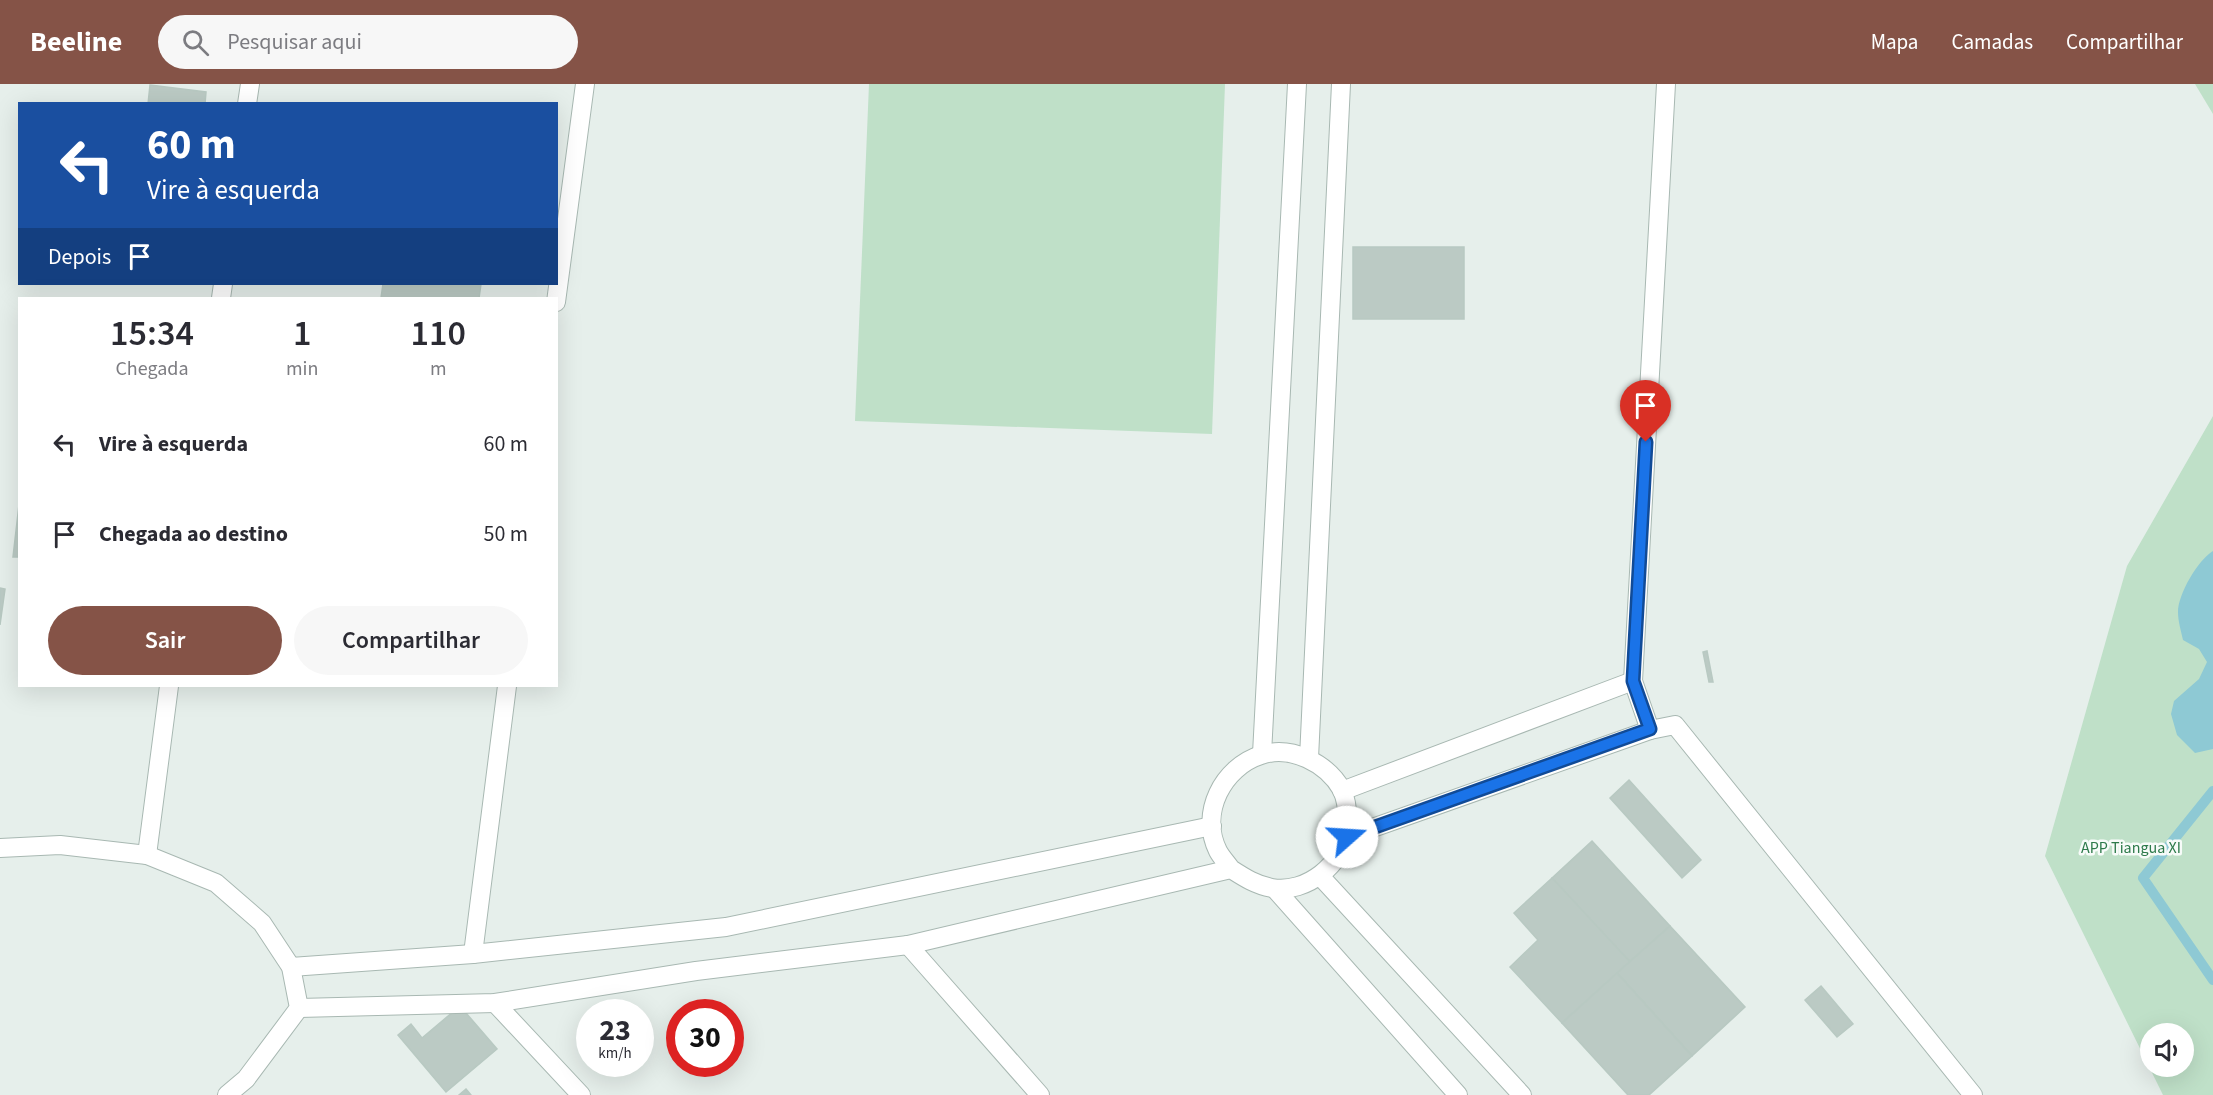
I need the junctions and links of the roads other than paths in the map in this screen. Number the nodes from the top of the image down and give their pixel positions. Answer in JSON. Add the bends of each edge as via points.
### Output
{"nodes":[{"id":1,"x":250,"y":84,"type":"edge"},
{"id":2,"x":585,"y":84,"type":"edge"},
{"id":3,"x":1298,"y":84,"type":"edge"},
{"id":4,"x":1341,"y":84,"type":"edge"},
{"id":5,"x":1666,"y":84,"type":"edge"},
{"id":6,"x":247,"y":102,"type":"edge"},
{"id":7,"x":557,"y":297,"type":"edge"},
{"id":8,"x":1633,"y":681,"type":"junction"},
{"id":9,"x":169,"y":687,"type":"edge"},
{"id":10,"x":507,"y":687,"type":"edge"},
{"id":11,"x":1650,"y":729,"type":"junction"},
{"id":12,"x":1262,"y":754,"type":"junction"},
{"id":13,"x":1309,"y":758,"type":"junction"},
{"id":14,"x":1342,"y":791,"type":"junction"},
{"id":15,"x":1212,"y":826,"type":"junction"},
{"id":16,"x":1347,"y":837,"type":"junction"},
{"id":17,"x":0,"y":848,"type":"edge"},
{"id":18,"x":147,"y":855,"type":"junction"},
{"id":19,"x":1231,"y":869,"type":"junction"},
{"id":20,"x":1320,"y":876,"type":"junction"},
{"id":21,"x":1275,"y":889,"type":"junction"},
{"id":22,"x":908,"y":945,"type":"junction"},
{"id":23,"x":473,"y":954,"type":"junction"},
{"id":24,"x":291,"y":967,"type":"junction"},
{"id":25,"x":495,"y":1004,"type":"junction"},
{"id":26,"x":299,"y":1008,"type":"junction"},
{"id":27,"x":227,"y":1095,"type":"edge"},
{"id":28,"x":581,"y":1095,"type":"edge"},
{"id":29,"x":1040,"y":1095,"type":"edge"},
{"id":30,"x":1458,"y":1095,"type":"edge"},
{"id":31,"x":1522,"y":1095,"type":"edge"},
{"id":32,"x":1972,"y":1095,"type":"edge"}],
"edges":[{"from":1,"to":6,"type":"street"},
{"from":2,"to":7,"type":"street"},
{"from":3,"to":12,"type":"street"},
{"from":4,"to":13,"type":"street"},
{"from":5,"to":8,"type":"street"},
{"from":8,"to":11,"type":"street"},
{"from":8,"to":14,"type":"street"},
{"from":9,"to":18,"type":"street"},
{"from":10,"to":23,"type":"street"},
{"from":11,"to":16,"type":"street"},
{"from":11,"to":32,"type":"street","via":[[1675,725]]},
{"from":12,"to":13,"type":"street","via":[[1286,752]]},
{"from":12,"to":15,"type":"street","via":[[1240,765],[1223,781],[1214,803]]},
{"from":13,"to":14,"type":"street","via":[[1328,772]]},
{"from":14,"to":16,"type":"street","via":[[1348,814]]},
{"from":15,"to":19,"type":"street","via":[[1217,850]]},
{"from":15,"to":23,"type":"street","via":[[726,927]]},
{"from":16,"to":20,"type":"street","via":[[1337,859]]},
{"from":17,"to":18,"type":"street","via":[[60,845]]},
{"from":18,"to":24,"type":"street","via":[[216,884],[262,923]]},
{"from":19,"to":21,"type":"street","via":[[1251,883]]},
{"from":19,"to":22,"type":"street"},
{"from":20,"to":21,"type":"street","via":[[1298,886]]},
{"from":20,"to":31,"type":"street"},
{"from":21,"to":30,"type":"street"},
{"from":22,"to":25,"type":"street","via":[[696,971]]},
{"from":22,"to":29,"type":"street"},
{"from":23,"to":24,"type":"street"},
{"from":24,"to":26,"type":"street"},
{"from":25,"to":26,"type":"street"},
{"from":25,"to":28,"type":"street"},
{"from":26,"to":27,"type":"street","via":[[246,1079]]}]}
